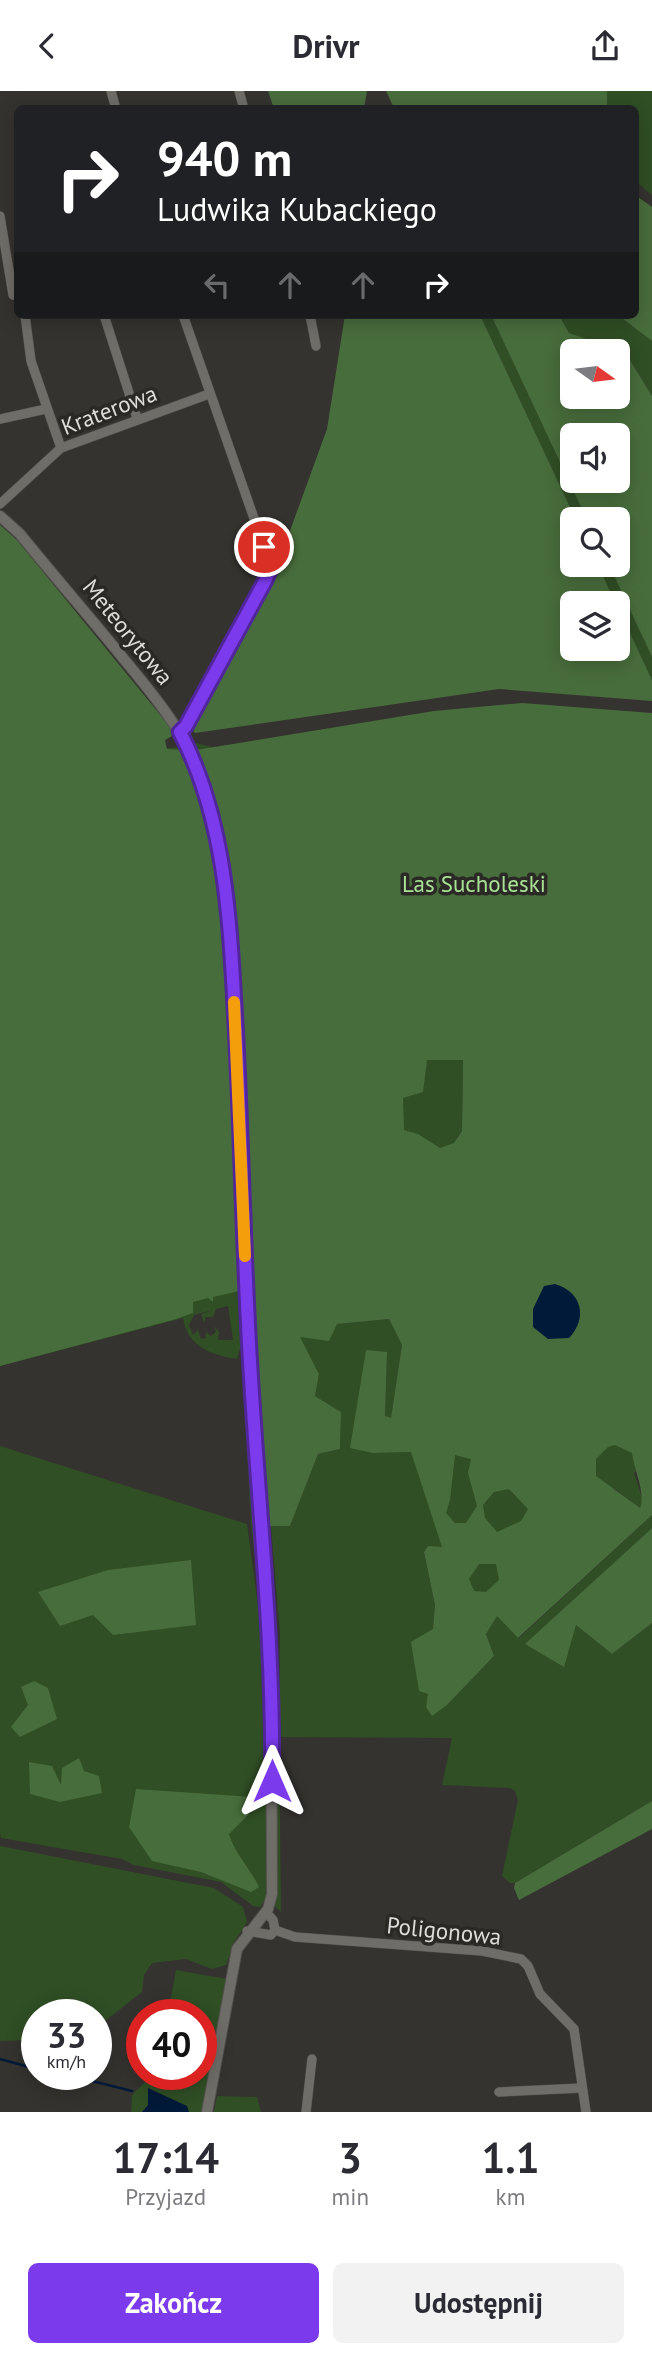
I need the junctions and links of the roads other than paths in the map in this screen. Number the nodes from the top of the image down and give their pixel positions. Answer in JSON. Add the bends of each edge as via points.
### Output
{"nodes":[{"id":1,"x":0,"y":216,"type":"edge"},
{"id":2,"x":14,"y":289,"type":"edge"},
{"id":3,"x":25,"y":319,"type":"edge"},
{"id":4,"x":105,"y":319,"type":"edge"},
{"id":5,"x":184,"y":319,"type":"edge"},
{"id":6,"x":311,"y":319,"type":"edge"},
{"id":7,"x":316,"y":346,"type":"dead end"},
{"id":8,"x":209,"y":394,"type":"junction"},
{"id":9,"x":46,"y":409,"type":"junction"},
{"id":10,"x":137,"y":418,"type":"junction"},
{"id":11,"x":0,"y":419,"type":"edge"},
{"id":12,"x":61,"y":448,"type":"junction"},
{"id":13,"x":0,"y":504,"type":"edge"},
{"id":14,"x":0,"y":516,"type":"edge"},
{"id":15,"x":180,"y":732,"type":"junction"},
{"id":16,"x":266,"y":1912,"type":"junction"},
{"id":17,"x":275,"y":1930,"type":"junction"},
{"id":18,"x":247,"y":1931,"type":"junction"},
{"id":19,"x":312,"y":2059,"type":"dead end"},
{"id":20,"x":582,"y":2088,"type":"junction"},
{"id":21,"x":499,"y":2092,"type":"dead end"},
{"id":22,"x":208,"y":2112,"type":"edge"},
{"id":23,"x":306,"y":2112,"type":"edge"},
{"id":24,"x":586,"y":2112,"type":"edge"}],
"edges":[{"from":1,"to":2,"type":"street"},
{"from":3,"to":9,"type":"street","via":[[29,352]]},
{"from":4,"to":10,"type":"street"},
{"from":5,"to":8,"type":"street"},
{"from":6,"to":7,"type":"street"},
{"from":8,"to":10,"type":"street","name":"Kraterowa"},
{"from":8,"to":15,"type":"street","via":[[271,567]]},
{"from":9,"to":11,"type":"street"},
{"from":9,"to":12,"type":"street"},
{"from":10,"to":12,"type":"street","name":"Kraterowa"},
{"from":12,"to":13,"type":"street","name":"Kraterowa"},
{"from":14,"to":15,"type":"street","name":"Meteorytowa","via":[[124,658]]},
{"from":15,"to":16,"type":"street","name":"Meteorytowa","via":[[212,811],[232,967],[256,1487],[271,1641],[272,1895]]},
{"from":16,"to":17,"type":"street"},
{"from":16,"to":18,"type":"street"},
{"from":17,"to":18,"type":"street","name":"Poligonowa","via":[[271,1935]]},
{"from":17,"to":20,"type":"street","name":"Poligonowa","via":[[295,1937],[482,1951],[521,1959],[540,1994],[574,2029]]},
{"from":18,"to":22,"type":"street","via":[[236,1952]]},
{"from":19,"to":23,"type":"street"},
{"from":20,"to":21,"type":"street"},
{"from":20,"to":24,"type":"street"}]}
